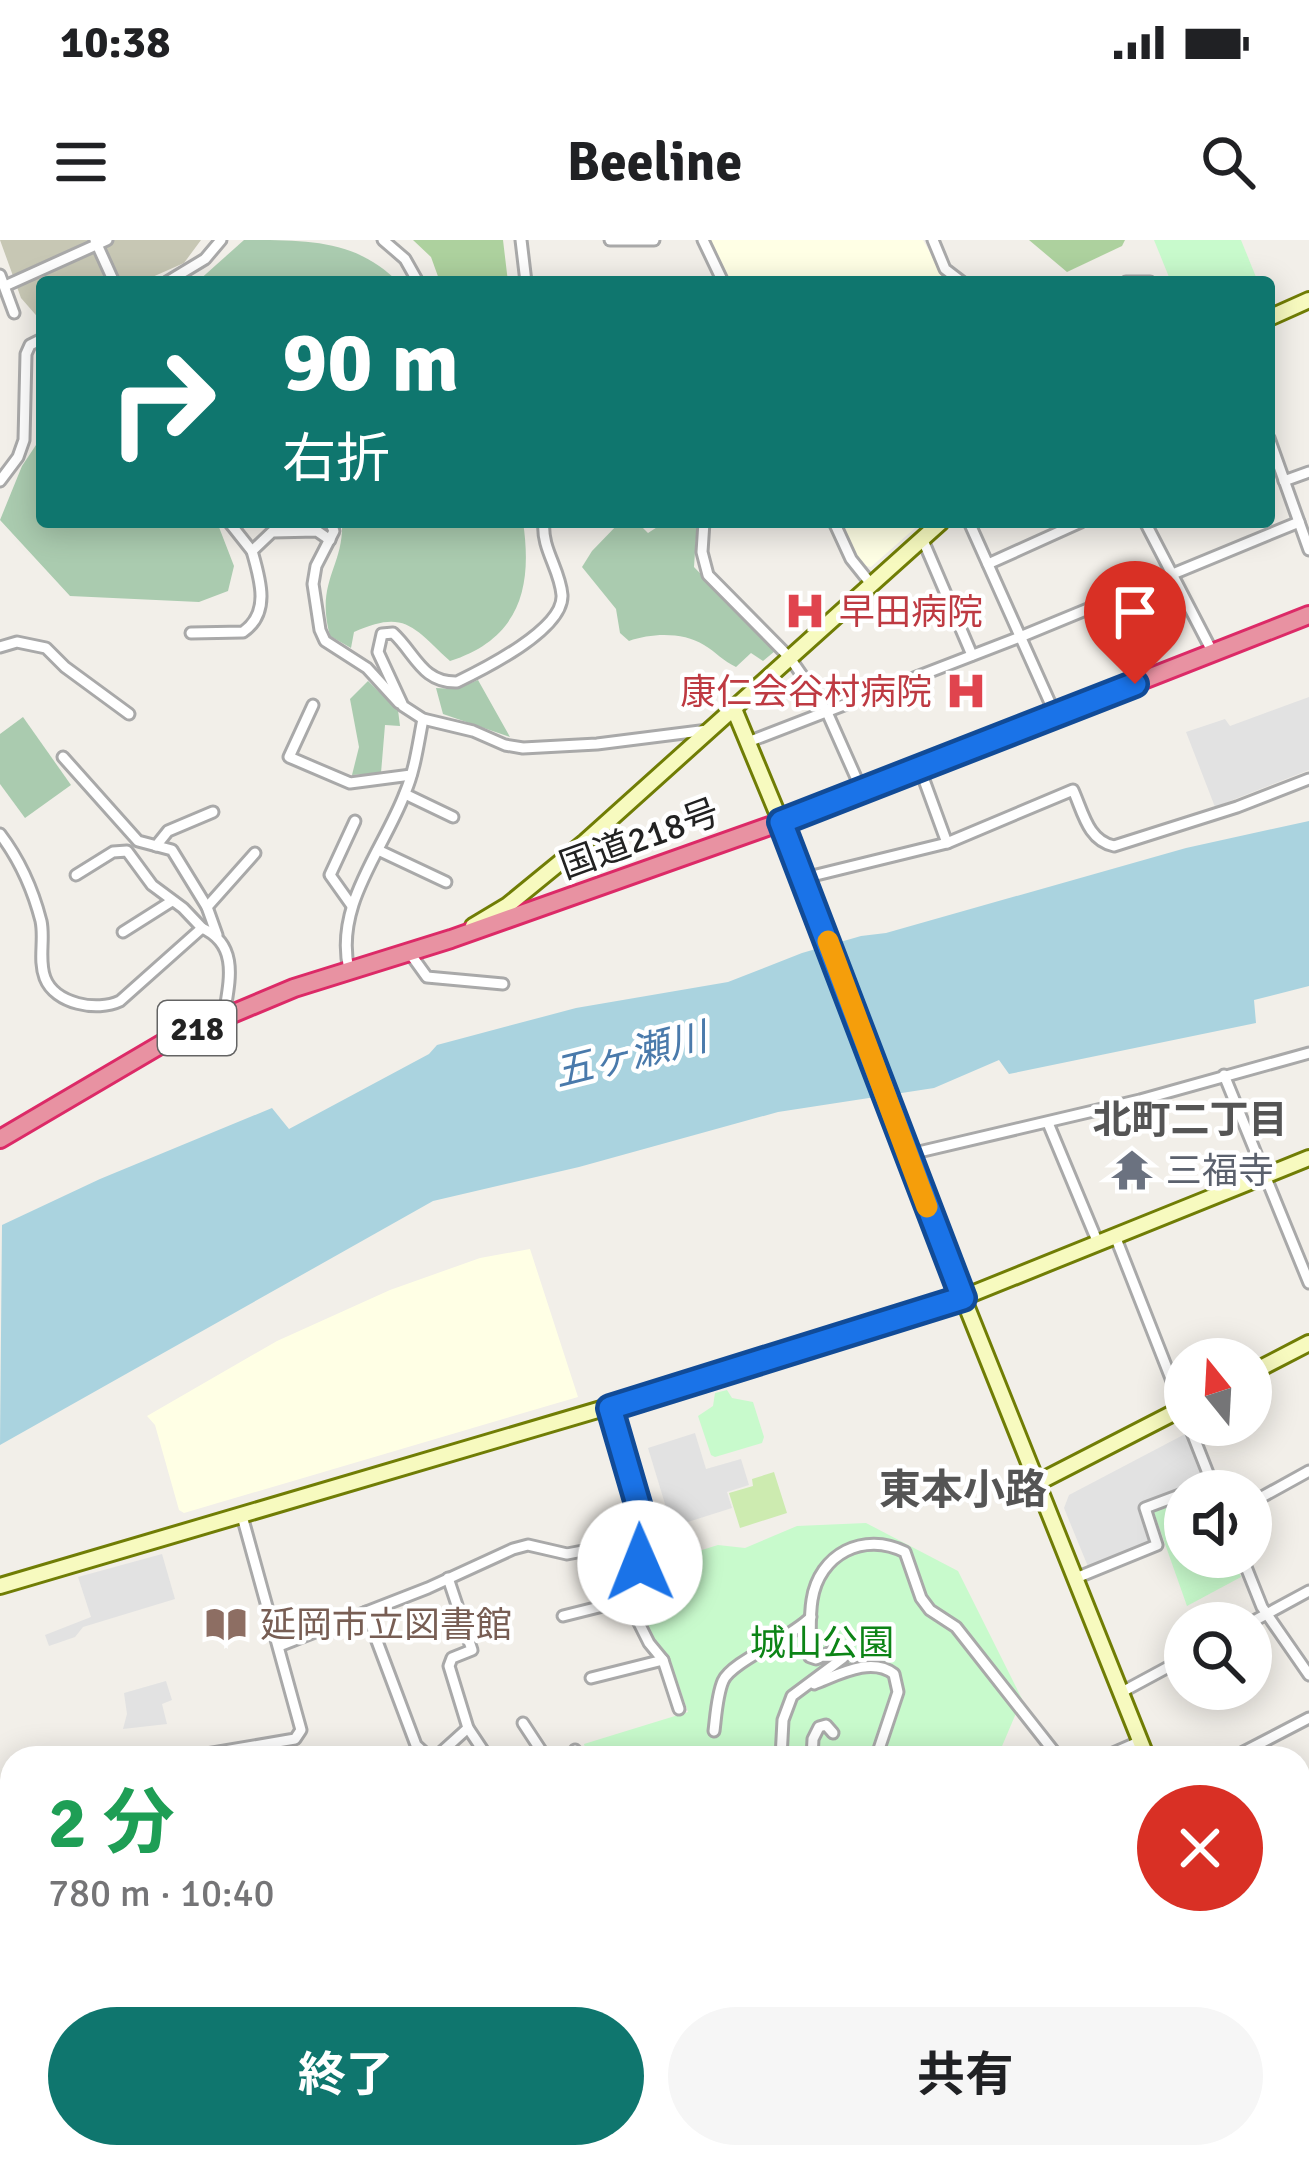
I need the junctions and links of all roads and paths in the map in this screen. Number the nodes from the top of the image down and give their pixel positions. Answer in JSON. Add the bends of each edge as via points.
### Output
{"nodes":[{"id":1,"x":221,"y":240,"type":"edge"},
{"id":2,"x":383,"y":240,"type":"edge"},
{"id":3,"x":521,"y":240,"type":"edge"},
{"id":4,"x":610,"y":240,"type":"edge"},
{"id":5,"x":654,"y":240,"type":"edge"},
{"id":6,"x":703,"y":240,"type":"edge"},
{"id":7,"x":933,"y":240,"type":"edge"},
{"id":8,"x":100,"y":242,"type":"edge"},
{"id":9,"x":112,"y":276,"type":"edge"},
{"id":10,"x":177,"y":276,"type":"edge"},
{"id":11,"x":415,"y":276,"type":"edge"},
{"id":12,"x":525,"y":276,"type":"edge"},
{"id":13,"x":719,"y":276,"type":"edge"},
{"id":14,"x":954,"y":276,"type":"edge"},
{"id":15,"x":3,"y":280,"type":"edge"},
{"id":16,"x":1309,"y":301,"type":"edge"},
{"id":17,"x":14,"y":313,"type":"dead end"},
{"id":18,"x":1275,"y":315,"type":"edge"},
{"id":19,"x":36,"y":342,"type":"edge"},
{"id":20,"x":1275,"y":455,"type":"edge"},
{"id":21,"x":1309,"y":472,"type":"edge"},
{"id":22,"x":0,"y":481,"type":"edge"},
{"id":23,"x":1284,"y":481,"type":"junction"},
{"id":24,"x":1299,"y":522,"type":"junction"},
{"id":25,"x":234,"y":528,"type":"edge"},
{"id":26,"x":333,"y":528,"type":"edge"},
{"id":27,"x":544,"y":528,"type":"edge"},
{"id":28,"x":704,"y":528,"type":"edge"},
{"id":29,"x":837,"y":528,"type":"edge"},
{"id":30,"x":934,"y":528,"type":"edge"},
{"id":31,"x":972,"y":528,"type":"edge"},
{"id":32,"x":1069,"y":528,"type":"edge"},
{"id":33,"x":1148,"y":528,"type":"edge"},
{"id":34,"x":922,"y":538,"type":"junction"},
{"id":35,"x":330,"y":540,"type":"junction"},
{"id":36,"x":1309,"y":550,"type":"edge"},
{"id":37,"x":252,"y":551,"type":"junction"},
{"id":38,"x":988,"y":564,"type":"junction"},
{"id":39,"x":1173,"y":574,"type":"junction"},
{"id":40,"x":871,"y":584,"type":"junction"},
{"id":41,"x":1309,"y":615,"type":"edge"},
{"id":42,"x":191,"y":633,"type":"dead end"},
{"id":43,"x":1020,"y":637,"type":"junction"},
{"id":44,"x":0,"y":647,"type":"edge"},
{"id":45,"x":1214,"y":653,"type":"junction"},
{"id":46,"x":972,"y":655,"type":"junction"},
{"id":47,"x":790,"y":658,"type":"junction"},
{"id":48,"x":313,"y":705,"type":"dead end"},
{"id":49,"x":403,"y":706,"type":"junction"},
{"id":50,"x":734,"y":709,"type":"junction"},
{"id":51,"x":826,"y":710,"type":"junction"},
{"id":52,"x":129,"y":714,"type":"dead end"},
{"id":53,"x":1056,"y":715,"type":"junction"},
{"id":54,"x":423,"y":719,"type":"junction"},
{"id":55,"x":708,"y":729,"type":"junction"},
{"id":56,"x":748,"y":742,"type":"junction"},
{"id":57,"x":63,"y":757,"type":"dead end"},
{"id":58,"x":920,"y":769,"type":"junction"},
{"id":59,"x":411,"y":775,"type":"junction"},
{"id":60,"x":1309,"y":779,"type":"edge"},
{"id":61,"x":862,"y":791,"type":"junction"},
{"id":62,"x":405,"y":794,"type":"junction"},
{"id":63,"x":212,"y":812,"type":"dead end"},
{"id":64,"x":453,"y":817,"type":"dead end"},
{"id":65,"x":355,"y":820,"type":"dead end"},
{"id":66,"x":781,"y":822,"type":"junction"},
{"id":67,"x":0,"y":834,"type":"edge"},
{"id":68,"x":947,"y":843,"type":"junction"},
{"id":69,"x":156,"y":846,"type":"junction"},
{"id":70,"x":378,"y":850,"type":"junction"},
{"id":71,"x":255,"y":854,"type":"dead end"},
{"id":72,"x":76,"y":875,"type":"dead end"},
{"id":73,"x":544,"y":876,"type":"junction"},
{"id":74,"x":804,"y":878,"type":"junction"},
{"id":75,"x":446,"y":882,"type":"dead end"},
{"id":76,"x":172,"y":901,"type":"junction"},
{"id":77,"x":352,"y":906,"type":"junction"},
{"id":78,"x":207,"y":907,"type":"junction"},
{"id":79,"x":542,"y":908,"type":"junction"},
{"id":80,"x":202,"y":928,"type":"junction"},
{"id":81,"x":122,"y":932,"type":"dead end"},
{"id":82,"x":217,"y":935,"type":"junction"},
{"id":83,"x":451,"y":940,"type":"junction"},
{"id":84,"x":409,"y":952,"type":"junction"},
{"id":85,"x":349,"y":970,"type":"junction"},
{"id":86,"x":503,"y":984,"type":"dead end"},
{"id":87,"x":224,"y":1016,"type":"junction"},
{"id":88,"x":1309,"y":1053,"type":"edge"},
{"id":89,"x":1224,"y":1076,"type":"junction"},
{"id":90,"x":1048,"y":1123,"type":"junction"},
{"id":91,"x":0,"y":1139,"type":"edge"},
{"id":92,"x":906,"y":1155,"type":"junction"},
{"id":93,"x":1309,"y":1159,"type":"edge"},
{"id":94,"x":1265,"y":1175,"type":"junction"},
{"id":95,"x":1115,"y":1236,"type":"junction"},
{"id":96,"x":1097,"y":1243,"type":"junction"},
{"id":97,"x":1309,"y":1283,"type":"edge"},
{"id":98,"x":963,"y":1298,"type":"junction"},
{"id":99,"x":1309,"y":1342,"type":"edge"},
{"id":100,"x":1164,"y":1360,"type":"edge"},
{"id":101,"x":1272,"y":1361,"type":"edge"},
{"id":102,"x":610,"y":1408,"type":"junction"},
{"id":103,"x":1164,"y":1420,"type":"edge"},
{"id":104,"x":1309,"y":1471,"type":"edge"},
{"id":105,"x":1037,"y":1483,"type":"junction"},
{"id":106,"x":1272,"y":1491,"type":"edge"},
{"id":107,"x":1164,"y":1501,"type":"edge"},
{"id":108,"x":242,"y":1516,"type":"junction"},
{"id":109,"x":635,"y":1541,"type":"junction"},
{"id":110,"x":448,"y":1578,"type":"junction"},
{"id":111,"x":1076,"y":1578,"type":"junction"},
{"id":112,"x":0,"y":1586,"type":"edge"},
{"id":113,"x":1309,"y":1591,"type":"edge"},
{"id":114,"x":635,"y":1598,"type":"junction"},
{"id":115,"x":1272,"y":1611,"type":"edge"},
{"id":116,"x":366,"y":1612,"type":"junction"},
{"id":117,"x":562,"y":1616,"type":"dead end"},
{"id":118,"x":811,"y":1617,"type":"junction"},
{"id":119,"x":1272,"y":1621,"type":"edge"},
{"id":120,"x":279,"y":1646,"type":"junction"},
{"id":121,"x":663,"y":1660,"type":"junction"},
{"id":122,"x":1164,"y":1669,"type":"edge"},
{"id":123,"x":1309,"y":1675,"type":"edge"},
{"id":124,"x":591,"y":1678,"type":"dead end"},
{"id":125,"x":1122,"y":1692,"type":"junction"},
{"id":126,"x":795,"y":1693,"type":"junction"},
{"id":127,"x":680,"y":1709,"type":"dead end"},
{"id":128,"x":1309,"y":1718,"type":"edge"},
{"id":129,"x":523,"y":1723,"type":"dead end"},
{"id":130,"x":468,"y":1728,"type":"junction"},
{"id":131,"x":714,"y":1731,"type":"dead end"},
{"id":132,"x":833,"y":1733,"type":"dead end"},
{"id":133,"x":273,"y":1742,"type":"junction"},
{"id":134,"x":1141,"y":1742,"type":"junction"},
{"id":135,"x":250,"y":1746,"type":"edge"},
{"id":136,"x":274,"y":1746,"type":"edge"},
{"id":137,"x":419,"y":1746,"type":"edge"},
{"id":138,"x":448,"y":1746,"type":"edge"},
{"id":139,"x":480,"y":1746,"type":"edge"},
{"id":140,"x":538,"y":1746,"type":"edge"},
{"id":141,"x":782,"y":1746,"type":"edge"},
{"id":142,"x":813,"y":1746,"type":"edge"},
{"id":143,"x":880,"y":1746,"type":"edge"},
{"id":144,"x":1050,"y":1746,"type":"edge"},
{"id":145,"x":1131,"y":1746,"type":"edge"},
{"id":146,"x":1142,"y":1746,"type":"edge"},
{"id":147,"x":1255,"y":1746,"type":"edge"}],
"edges":[{"from":1,"to":10,"type":"street"},
{"from":2,"to":11,"type":"street"},
{"from":3,"to":12,"type":"street"},
{"from":4,"to":5,"type":"street"},
{"from":6,"to":13,"type":"street"},
{"from":7,"to":14,"type":"street"},
{"from":8,"to":9,"type":"street"},
{"from":8,"to":15,"type":"street"},
{"from":15,"to":17,"type":"street"},
{"from":16,"to":18,"type":"street"},
{"from":19,"to":22,"type":"street","via":[[26,354],[24,440]]},
{"from":20,"to":23,"type":"street"},
{"from":21,"to":23,"type":"street"},
{"from":23,"to":24,"type":"street"},
{"from":24,"to":36,"type":"street"},
{"from":24,"to":39,"type":"street"},
{"from":25,"to":37,"type":"street"},
{"from":26,"to":35,"type":"street"},
{"from":27,"to":49,"type":"street","via":[[562,596],[552,623],[457,682],[425,673],[393,632],[382,634],[378,652]]},
{"from":28,"to":47,"type":"street","via":[[708,574]]},
{"from":29,"to":40,"type":"street"},
{"from":30,"to":34,"type":"street"},
{"from":31,"to":38,"type":"street"},
{"from":32,"to":38,"type":"street"},
{"from":33,"to":39,"type":"street"},
{"from":34,"to":40,"type":"street"},
{"from":34,"to":46,"type":"street"},
{"from":35,"to":37,"type":"street","via":[[317,531],[277,531]]},
{"from":35,"to":49,"type":"street","via":[[314,584],[320,630]]},
{"from":37,"to":42,"type":"street","via":[[261,595],[256,620],[243,632]]},
{"from":38,"to":43,"type":"street"},
{"from":39,"to":43,"type":"street"},
{"from":39,"to":45,"type":"street"},
{"from":40,"to":47,"type":"street"},
{"from":41,"to":45,"type":"highway","name":"国道218号","number":"218"},
{"from":43,"to":46,"type":"street"},
{"from":43,"to":53,"type":"street"},
{"from":44,"to":52,"type":"street","via":[[46,648]]},
{"from":45,"to":53,"type":"highway","name":"国道218号","number":"218"},
{"from":46,"to":51,"type":"street"},
{"from":47,"to":50,"type":"street"},
{"from":47,"to":51,"type":"street"},
{"from":48,"to":59,"type":"street","via":[[290,757],[350,783]]},
{"from":49,"to":54,"type":"street"},
{"from":50,"to":55,"type":"street"},
{"from":50,"to":56,"type":"street"},
{"from":51,"to":56,"type":"street"},
{"from":51,"to":61,"type":"street"},
{"from":53,"to":58,"type":"highway","name":"国道218号","number":"218"},
{"from":54,"to":55,"type":"street","via":[[523,748]]},
{"from":54,"to":59,"type":"street"},
{"from":55,"to":73,"type":"street"},
{"from":56,"to":66,"type":"street"},
{"from":57,"to":69,"type":"street","via":[[138,841]]},
{"from":58,"to":61,"type":"highway","name":"国道218号","number":"218"},
{"from":58,"to":68,"type":"street"},
{"from":59,"to":62,"type":"street"},
{"from":60,"to":68,"type":"street","via":[[1114,846],[1092,834],[1073,790]]},
{"from":61,"to":66,"type":"highway","name":"国道218号","number":"218"},
{"from":62,"to":64,"type":"street"},
{"from":62,"to":70,"type":"street"},
{"from":63,"to":69,"type":"street","via":[[168,831]]},
{"from":65,"to":77,"type":"street","via":[[330,875]]},
{"from":66,"to":74,"type":"street"},
{"from":66,"to":79,"type":"highway","name":"国道218号","number":"218"},
{"from":67,"to":80,"type":"street","via":[[43,926],[46,982],[74,1002],[120,1001]]},
{"from":68,"to":74,"type":"street"},
{"from":69,"to":78,"type":"street","via":[[172,850]]},
{"from":70,"to":75,"type":"street"},
{"from":70,"to":77,"type":"street"},
{"from":71,"to":78,"type":"street"},
{"from":72,"to":76,"type":"street","via":[[127,850]]},
{"from":73,"to":79,"type":"street"},
{"from":73,"to":83,"type":"street"},
{"from":74,"to":92,"type":"street"},
{"from":76,"to":80,"type":"street"},
{"from":76,"to":81,"type":"street"},
{"from":77,"to":85,"type":"street","via":[[344,936]]},
{"from":78,"to":82,"type":"street"},
{"from":79,"to":83,"type":"highway","name":"国道218号","number":"218"},
{"from":80,"to":82,"type":"street"},
{"from":82,"to":87,"type":"street","via":[[231,962]]},
{"from":83,"to":84,"type":"highway","name":"国道218号","number":"218"},
{"from":84,"to":85,"type":"highway","name":"国道218号","number":"218"},
{"from":84,"to":86,"type":"street","via":[[427,977]]},
{"from":85,"to":87,"type":"highway","name":"国道218号","number":"218"},
{"from":87,"to":91,"type":"highway","name":"国道218号","number":"218"},
{"from":88,"to":89,"type":"street"},
{"from":89,"to":90,"type":"street"},
{"from":89,"to":94,"type":"street"},
{"from":90,"to":92,"type":"street"},
{"from":90,"to":96,"type":"street"},
{"from":92,"to":98,"type":"street"},
{"from":93,"to":94,"type":"street"},
{"from":94,"to":95,"type":"street"},
{"from":94,"to":97,"type":"street"},
{"from":95,"to":96,"type":"street"},
{"from":95,"to":100,"type":"street"},
{"from":96,"to":98,"type":"street"},
{"from":98,"to":102,"type":"street"},
{"from":98,"to":105,"type":"street"},
{"from":99,"to":101,"type":"street"},
{"from":102,"to":108,"type":"street"},
{"from":102,"to":109,"type":"street","via":[[645,1528]]},
{"from":103,"to":105,"type":"street"},
{"from":104,"to":106,"type":"street"},
{"from":105,"to":111,"type":"street"},
{"from":107,"to":111,"type":"street","via":[[1145,1508],[1157,1545]]},
{"from":108,"to":112,"type":"street"},
{"from":108,"to":120,"type":"street"},
{"from":109,"to":110,"type":"street","via":[[567,1554],[528,1545]]},
{"from":109,"to":114,"type":"street"},
{"from":110,"to":116,"type":"street"},
{"from":110,"to":130,"type":"street","via":[[472,1651],[449,1666]]},
{"from":111,"to":125,"type":"street"},
{"from":113,"to":115,"type":"street"},
{"from":114,"to":117,"type":"street"},
{"from":114,"to":121,"type":"street","via":[[637,1619]]},
{"from":116,"to":120,"type":"street"},
{"from":116,"to":137,"type":"street"},
{"from":118,"to":126,"type":"street","via":[[810,1657],[839,1648],[843,1658]]},
{"from":118,"to":131,"type":"street","via":[[730,1670]]},
{"from":118,"to":144,"type":"street","via":[[820,1576],[841,1551],[864,1543],[905,1552],[921,1598],[956,1627]]},
{"from":119,"to":123,"type":"street"},
{"from":120,"to":133,"type":"street","via":[[301,1730]]},
{"from":121,"to":124,"type":"street"},
{"from":121,"to":127,"type":"street"},
{"from":122,"to":125,"type":"street"},
{"from":125,"to":134,"type":"street"},
{"from":126,"to":141,"type":"street"},
{"from":126,"to":143,"type":"street","via":[[868,1666],[892,1670],[898,1692]]},
{"from":128,"to":147,"type":"street"},
{"from":129,"to":140,"type":"street"},
{"from":130,"to":138,"type":"street"},
{"from":130,"to":139,"type":"street"},
{"from":132,"to":142,"type":"street","via":[[820,1727]]},
{"from":133,"to":135,"type":"street"},
{"from":133,"to":136,"type":"street"},
{"from":134,"to":145,"type":"street"},
{"from":134,"to":146,"type":"street"}]}
